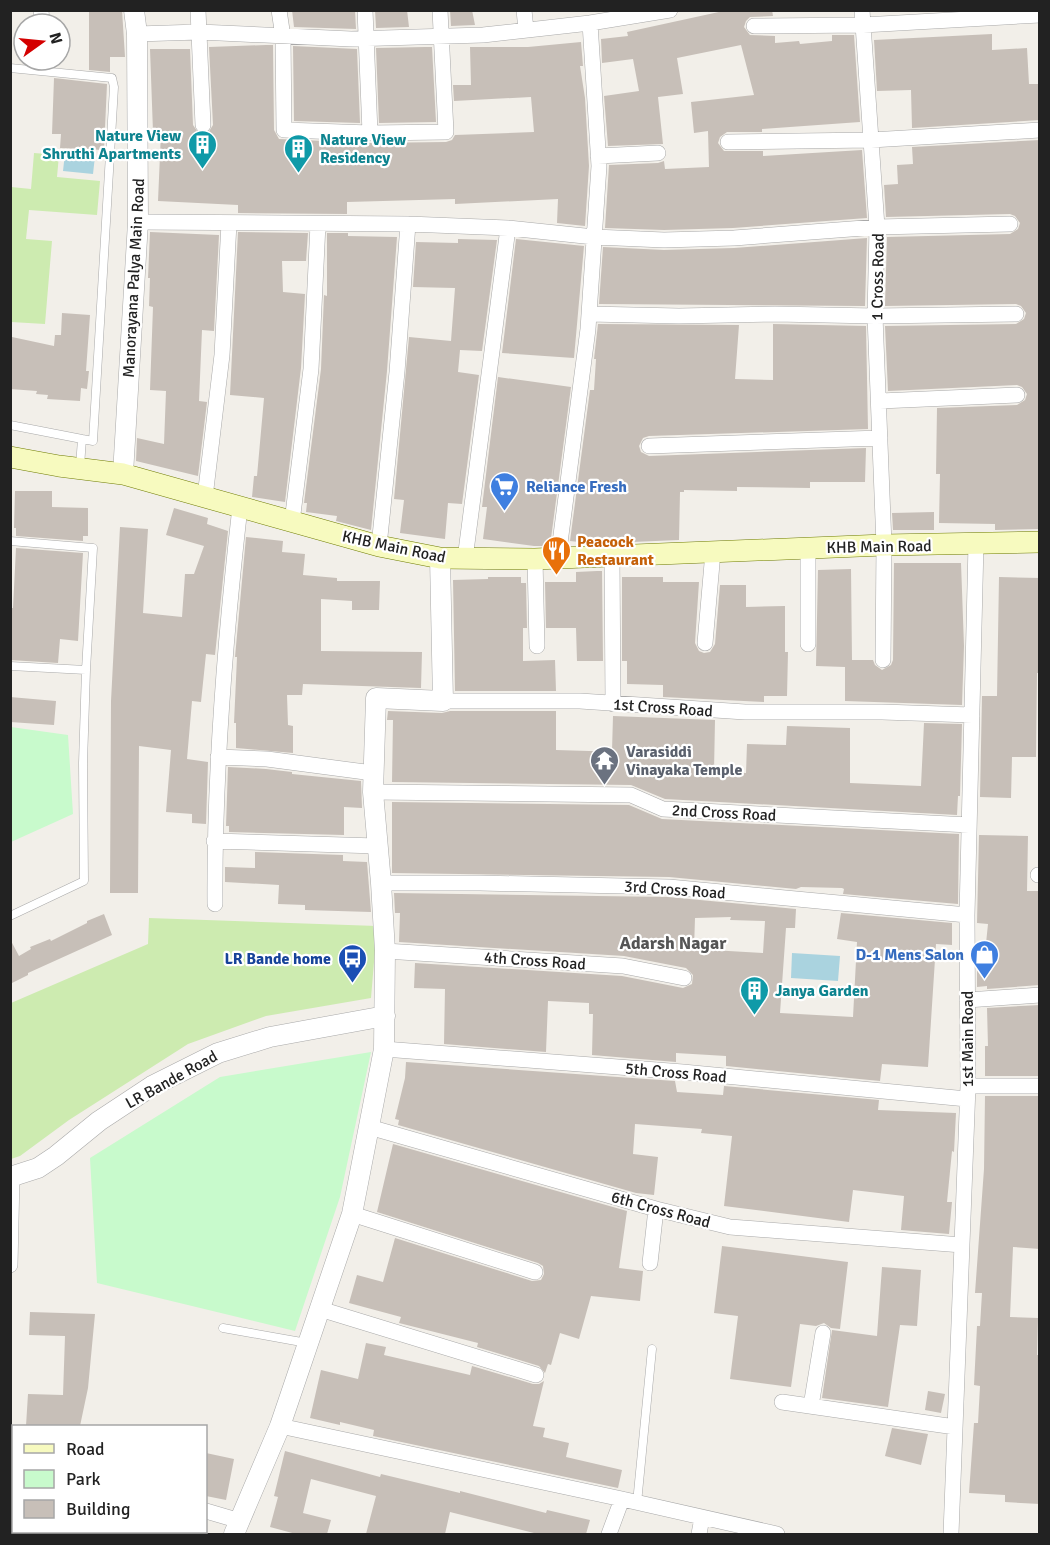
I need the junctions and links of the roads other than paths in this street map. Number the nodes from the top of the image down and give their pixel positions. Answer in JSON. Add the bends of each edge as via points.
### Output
{"nodes":[{"id":1,"x":134,"y":10,"type":"edge"},
{"id":2,"x":198,"y":10,"type":"edge"},
{"id":3,"x":279,"y":10,"type":"edge"},
{"id":4,"x":365,"y":10,"type":"edge"},
{"id":5,"x":440,"y":10,"type":"edge"},
{"id":6,"x":524,"y":10,"type":"edge"},
{"id":7,"x":670,"y":10,"type":"edge"},
{"id":8,"x":1040,"y":15,"type":"edge"},
{"id":9,"x":862,"y":18,"type":"edge"},
{"id":10,"x":590,"y":23,"type":"junction"},
{"id":11,"x":754,"y":26,"type":"dead end"},
{"id":12,"x":526,"y":30,"type":"junction"},
{"id":13,"x":199,"y":32,"type":"junction"},
{"id":14,"x":136,"y":34,"type":"junction"},
{"id":15,"x":441,"y":36,"type":"junction"},
{"id":16,"x":283,"y":37,"type":"junction"},
{"id":17,"x":368,"y":39,"type":"junction"},
{"id":18,"x":10,"y":68,"type":"edge"},
{"id":19,"x":202,"y":125,"type":"dead end"},
{"id":20,"x":1040,"y":130,"type":"edge"},
{"id":21,"x":370,"y":134,"type":"junction"},
{"id":22,"x":871,"y":140,"type":"junction"},
{"id":23,"x":728,"y":142,"type":"dead end"},
{"id":24,"x":658,"y":153,"type":"dead end"},
{"id":25,"x":598,"y":156,"type":"junction"},
{"id":26,"x":138,"y":222,"type":"junction"},
{"id":27,"x":229,"y":223,"type":"junction"},
{"id":28,"x":318,"y":224,"type":"junction"},
{"id":29,"x":408,"y":224,"type":"junction"},
{"id":30,"x":1010,"y":224,"type":"dead end"},
{"id":31,"x":877,"y":227,"type":"junction"},
{"id":32,"x":508,"y":228,"type":"junction"},
{"id":33,"x":594,"y":237,"type":"junction"},
{"id":34,"x":589,"y":314,"type":"junction"},
{"id":35,"x":1016,"y":314,"type":"dead end"},
{"id":36,"x":875,"y":316,"type":"junction"},
{"id":37,"x":1017,"y":395,"type":"dead end"},
{"id":38,"x":880,"y":401,"type":"junction"},
{"id":39,"x":10,"y":425,"type":"edge"},
{"id":40,"x":880,"y":438,"type":"junction"},
{"id":41,"x":82,"y":439,"type":"junction"},
{"id":42,"x":649,"y":446,"type":"dead end"},
{"id":43,"x":10,"y":457,"type":"edge"},
{"id":44,"x":80,"y":468,"type":"junction"},
{"id":45,"x":123,"y":474,"type":"junction"},
{"id":46,"x":205,"y":497,"type":"junction"},
{"id":47,"x":240,"y":507,"type":"junction"},
{"id":48,"x":292,"y":522,"type":"junction"},
{"id":49,"x":10,"y":541,"type":"edge"},
{"id":50,"x":1040,"y":542,"type":"edge"},
{"id":51,"x":976,"y":544,"type":"junction"},
{"id":52,"x":884,"y":545,"type":"junction"},
{"id":53,"x":379,"y":546,"type":"junction"},
{"id":54,"x":807,"y":548,"type":"junction"},
{"id":55,"x":713,"y":552,"type":"junction"},
{"id":56,"x":612,"y":557,"type":"junction"},
{"id":57,"x":440,"y":558,"type":"junction"},
{"id":58,"x":558,"y":558,"type":"junction"},
{"id":59,"x":465,"y":559,"type":"junction"},
{"id":60,"x":535,"y":559,"type":"junction"},
{"id":61,"x":705,"y":643,"type":"dead end"},
{"id":62,"x":808,"y":644,"type":"dead end"},
{"id":63,"x":537,"y":646,"type":"dead end"},
{"id":64,"x":883,"y":660,"type":"dead end"},
{"id":65,"x":10,"y":666,"type":"edge"},
{"id":66,"x":86,"y":670,"type":"junction"},
{"id":67,"x":443,"y":701,"type":"junction"},
{"id":68,"x":612,"y":704,"type":"junction"},
{"id":69,"x":972,"y":715,"type":"junction"},
{"id":70,"x":218,"y":757,"type":"junction"},
{"id":71,"x":373,"y":782,"type":"junction"},
{"id":72,"x":969,"y":825,"type":"junction"},
{"id":73,"x":214,"y":841,"type":"junction"},
{"id":74,"x":377,"y":846,"type":"junction"},
{"id":75,"x":381,"y":883,"type":"junction"},
{"id":76,"x":215,"y":904,"type":"dead end"},
{"id":77,"x":967,"y":915,"type":"junction"},
{"id":78,"x":10,"y":916,"type":"edge"},
{"id":79,"x":385,"y":951,"type":"junction"},
{"id":80,"x":684,"y":978,"type":"dead end"},
{"id":81,"x":1040,"y":995,"type":"edge"},
{"id":82,"x":967,"y":1000,"type":"junction"},
{"id":83,"x":385,"y":1016,"type":"junction"},
{"id":84,"x":384,"y":1049,"type":"junction"},
{"id":85,"x":1040,"y":1086,"type":"edge"},
{"id":86,"x":967,"y":1092,"type":"junction"},
{"id":87,"x":369,"y":1127,"type":"junction"},
{"id":88,"x":11,"y":1177,"type":"edge"},
{"id":89,"x":656,"y":1209,"type":"junction"},
{"id":90,"x":352,"y":1214,"type":"junction"},
{"id":91,"x":962,"y":1245,"type":"junction"},
{"id":92,"x":650,"y":1263,"type":"dead end"},
{"id":93,"x":10,"y":1264,"type":"edge"},
{"id":94,"x":535,"y":1272,"type":"dead end"},
{"id":95,"x":320,"y":1309,"type":"junction"},
{"id":96,"x":223,"y":1328,"type":"dead end"},
{"id":97,"x":823,"y":1333,"type":"dead end"},
{"id":98,"x":309,"y":1343,"type":"junction"},
{"id":99,"x":651,"y":1349,"type":"dead end"},
{"id":100,"x":536,"y":1375,"type":"dead end"},
{"id":101,"x":782,"y":1402,"type":"dead end"},
{"id":102,"x":811,"y":1406,"type":"junction"},
{"id":103,"x":280,"y":1426,"type":"junction"},
{"id":104,"x":955,"y":1426,"type":"junction"},
{"id":105,"x":629,"y":1501,"type":"junction"},
{"id":106,"x":207,"y":1512,"type":"edge"},
{"id":107,"x":702,"y":1518,"type":"junction"},
{"id":108,"x":237,"y":1528,"type":"edge"},
{"id":109,"x":609,"y":1534,"type":"edge"},
{"id":110,"x":699,"y":1534,"type":"edge"},
{"id":111,"x":777,"y":1534,"type":"edge"},
{"id":112,"x":951,"y":1534,"type":"edge"}],
"edges":[{"from":1,"to":14,"type":"street","name":"Manorayana Palya Main Road"},
{"from":2,"to":13,"type":"street"},
{"from":3,"to":16,"type":"street"},
{"from":4,"to":17,"type":"street"},
{"from":5,"to":15,"type":"street"},
{"from":6,"to":12,"type":"street"},
{"from":7,"to":10,"type":"street"},
{"from":8,"to":9,"type":"street"},
{"from":9,"to":11,"type":"street"},
{"from":9,"to":22,"type":"street","name":"1 Cross Road"},
{"from":10,"to":12,"type":"street"},
{"from":10,"to":25,"type":"street"},
{"from":12,"to":15,"type":"street"},
{"from":13,"to":14,"type":"street"},
{"from":13,"to":16,"type":"street"},
{"from":13,"to":19,"type":"street"},
{"from":14,"to":26,"type":"street","name":"Manorayana Palya Main Road"},
{"from":15,"to":17,"type":"street"},
{"from":15,"to":21,"type":"street","via":[[446,132]]},
{"from":16,"to":17,"type":"street"},
{"from":16,"to":21,"type":"street","via":[[284,130]]},
{"from":17,"to":21,"type":"street"},
{"from":18,"to":41,"type":"lane","via":[[112,78],[114,87],[93,441]]},
{"from":20,"to":22,"type":"street"},
{"from":22,"to":23,"type":"street"},
{"from":22,"to":31,"type":"street","name":"1 Cross Road"},
{"from":24,"to":25,"type":"street"},
{"from":25,"to":33,"type":"street"},
{"from":26,"to":27,"type":"street"},
{"from":26,"to":45,"type":"street","name":"Manorayana Palya Main Road"},
{"from":27,"to":28,"type":"street"},
{"from":27,"to":46,"type":"street","via":[[222,355]]},
{"from":28,"to":29,"type":"street"},
{"from":28,"to":48,"type":"street","via":[[311,369]]},
{"from":29,"to":32,"type":"street"},
{"from":29,"to":53,"type":"street"},
{"from":30,"to":31,"type":"street"},
{"from":31,"to":33,"type":"street","via":[[734,238]]},
{"from":31,"to":36,"type":"street","name":"1 Cross Road"},
{"from":32,"to":33,"type":"street"},
{"from":32,"to":59,"type":"street"},
{"from":33,"to":34,"type":"street"},
{"from":34,"to":36,"type":"street"},
{"from":34,"to":58,"type":"street"},
{"from":35,"to":36,"type":"street"},
{"from":36,"to":38,"type":"street","name":"1 Cross Road"},
{"from":37,"to":38,"type":"street"},
{"from":38,"to":40,"type":"street","name":"1 Cross Road"},
{"from":39,"to":41,"type":"lane"},
{"from":40,"to":42,"type":"street"},
{"from":40,"to":52,"type":"street","name":"1 Cross Road"},
{"from":41,"to":44,"type":"lane"},
{"from":43,"to":44,"type":"main road","name":"KHB Main Road"},
{"from":44,"to":45,"type":"main road","name":"KHB Main Road"},
{"from":45,"to":46,"type":"main road","name":"KHB Main Road"},
{"from":46,"to":47,"type":"main road","name":"KHB Main Road"},
{"from":47,"to":48,"type":"main road","name":"KHB Main Road"},
{"from":47,"to":70,"type":"street"},
{"from":48,"to":53,"type":"main road","name":"KHB Main Road"},
{"from":49,"to":66,"type":"lane","via":[[93,548]]},
{"from":50,"to":51,"type":"main road","name":"KHB Main Road"},
{"from":51,"to":52,"type":"main road","name":"KHB Main Road"},
{"from":51,"to":69,"type":"street","name":"1st Main Road"},
{"from":52,"to":54,"type":"main road","name":"KHB Main Road"},
{"from":52,"to":64,"type":"street","name":"1 Cross Road"},
{"from":53,"to":57,"type":"main road","name":"KHB Main Road"},
{"from":54,"to":55,"type":"main road","name":"KHB Main Road"},
{"from":54,"to":62,"type":"street"},
{"from":55,"to":56,"type":"main road","name":"KHB Main Road"},
{"from":55,"to":61,"type":"street"},
{"from":56,"to":58,"type":"main road","name":"KHB Main Road"},
{"from":56,"to":68,"type":"street"},
{"from":57,"to":59,"type":"main road","name":"KHB Main Road"},
{"from":57,"to":67,"type":"street"},
{"from":58,"to":60,"type":"main road","name":"KHB Main Road"},
{"from":59,"to":60,"type":"main road","name":"KHB Main Road"},
{"from":60,"to":63,"type":"street"},
{"from":65,"to":66,"type":"lane"},
{"from":66,"to":78,"type":"lane","via":[[84,881]]},
{"from":67,"to":68,"type":"street","name":"1st Cross Road"},
{"from":67,"to":71,"type":"street","via":[[376,698]]},
{"from":68,"to":69,"type":"street","name":"1st Cross Road","via":[[745,712]]},
{"from":69,"to":72,"type":"street","name":"1st Main Road"},
{"from":70,"to":71,"type":"street","name":"2nd Cross Road","via":[[267,759]]},
{"from":70,"to":73,"type":"street"},
{"from":71,"to":72,"type":"street","name":"2nd Cross Road","via":[[631,795],[663,809]]},
{"from":71,"to":74,"type":"street"},
{"from":72,"to":77,"type":"street","name":"1st Main Road"},
{"from":73,"to":74,"type":"street"},
{"from":73,"to":76,"type":"street"},
{"from":74,"to":75,"type":"street"},
{"from":75,"to":77,"type":"street","name":"3rd Cross Road","via":[[669,887]]},
{"from":75,"to":79,"type":"street"},
{"from":77,"to":82,"type":"street","name":"1st Main Road"},
{"from":79,"to":80,"type":"street","name":"4th Cross Road","via":[[623,966]]},
{"from":79,"to":83,"type":"street"},
{"from":81,"to":82,"type":"street"},
{"from":82,"to":86,"type":"street","name":"1st Main Road"},
{"from":83,"to":84,"type":"street"},
{"from":83,"to":88,"type":"street","name":"LR Bande Road","via":[[270,1037],[218,1053],[152,1086],[32,1171]]},
{"from":84,"to":86,"type":"street","name":"5th Cross Road"},
{"from":84,"to":87,"type":"street"},
{"from":85,"to":86,"type":"street","name":"5th Cross Road"},
{"from":86,"to":91,"type":"street","name":"1st Main Road"},
{"from":87,"to":89,"type":"street","name":"6th Cross Road"},
{"from":87,"to":90,"type":"street"},
{"from":88,"to":93,"type":"street"},
{"from":89,"to":91,"type":"street","name":"6th Cross Road","via":[[730,1227]]},
{"from":89,"to":92,"type":"street"},
{"from":90,"to":94,"type":"street"},
{"from":90,"to":95,"type":"street"},
{"from":91,"to":104,"type":"street","name":"1st Main Road"},
{"from":95,"to":98,"type":"street"},
{"from":95,"to":100,"type":"street"},
{"from":96,"to":98,"type":"lane"},
{"from":97,"to":102,"type":"street"},
{"from":98,"to":103,"type":"street"},
{"from":99,"to":105,"type":"lane"},
{"from":101,"to":102,"type":"street"},
{"from":102,"to":104,"type":"street"},
{"from":103,"to":105,"type":"street"},
{"from":103,"to":108,"type":"street"},
{"from":104,"to":112,"type":"street","name":"1st Main Road"},
{"from":105,"to":107,"type":"street"},
{"from":105,"to":109,"type":"street"},
{"from":106,"to":108,"type":"street"},
{"from":107,"to":110,"type":"street"},
{"from":107,"to":111,"type":"street"}]}
